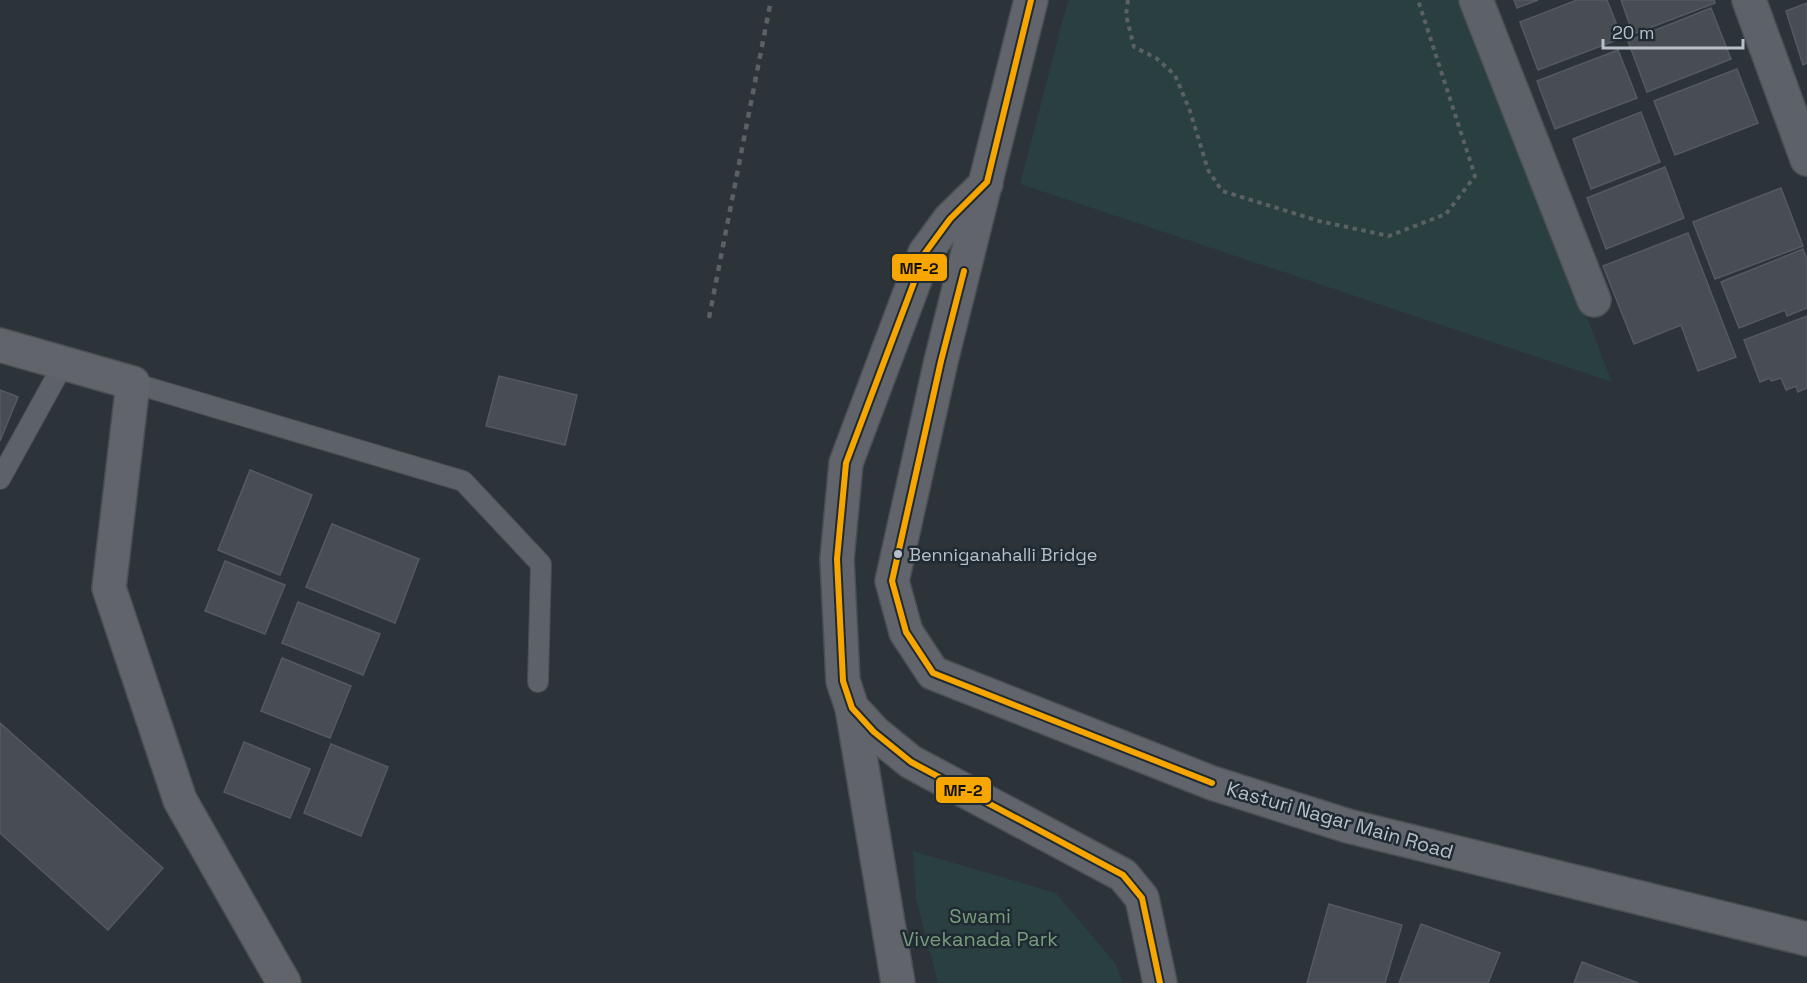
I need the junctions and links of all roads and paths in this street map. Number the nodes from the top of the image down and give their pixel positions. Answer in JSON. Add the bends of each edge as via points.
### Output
{"nodes":[{"id":1,"x":1031,"y":0,"type":"edge"},
{"id":2,"x":1128,"y":0,"type":"edge"},
{"id":3,"x":1418,"y":0,"type":"edge"},
{"id":4,"x":1476,"y":0,"type":"edge"},
{"id":5,"x":1749,"y":0,"type":"edge"},
{"id":6,"x":1807,"y":159,"type":"edge"},
{"id":7,"x":987,"y":182,"type":"junction"},
{"id":8,"x":1594,"y":300,"type":"dead end"},
{"id":9,"x":0,"y":345,"type":"edge"},
{"id":10,"x":64,"y":363,"type":"junction"},
{"id":11,"x":133,"y":383,"type":"junction"},
{"id":12,"x":0,"y":479,"type":"edge"},
{"id":13,"x":538,"y":682,"type":"dead end"},
{"id":14,"x":852,"y":708,"type":"junction"},
{"id":15,"x":1807,"y":939,"type":"edge"},
{"id":16,"x":284,"y":983,"type":"edge"},
{"id":17,"x":898,"y":983,"type":"edge"},
{"id":18,"x":1160,"y":983,"type":"edge"}],
"edges":[{"from":1,"to":7,"type":"main road","name":"Kasturi Nagar Main Road"},
{"from":2,"to":3,"type":"path","via":[[1126,15],[1134,47],[1156,58],[1175,75],[1208,170],[1222,191],[1319,221],[1389,236],[1446,214],[1475,176]]},
{"from":4,"to":8,"type":"street"},
{"from":5,"to":6,"type":"street"},
{"from":7,"to":14,"type":"main road","via":[[950,219],[925,253],[846,463],[837,559],[843,681]]},
{"from":7,"to":15,"type":"main road","name":"Kasturi Nagar Main Road","via":[[941,361],[892,581],[906,632],[933,673],[1212,783],[1348,826]]},
{"from":9,"to":10,"type":"main road"},
{"from":10,"to":11,"type":"main road"},
{"from":10,"to":12,"type":"lane"},
{"from":11,"to":13,"type":"lane","via":[[463,481],[542,564]]},
{"from":11,"to":16,"type":"main road","via":[[109,588],[180,800]]},
{"from":14,"to":17,"type":"main road"},
{"from":14,"to":18,"type":"main road","via":[[911,762],[1123,875],[1142,898]]}]}
